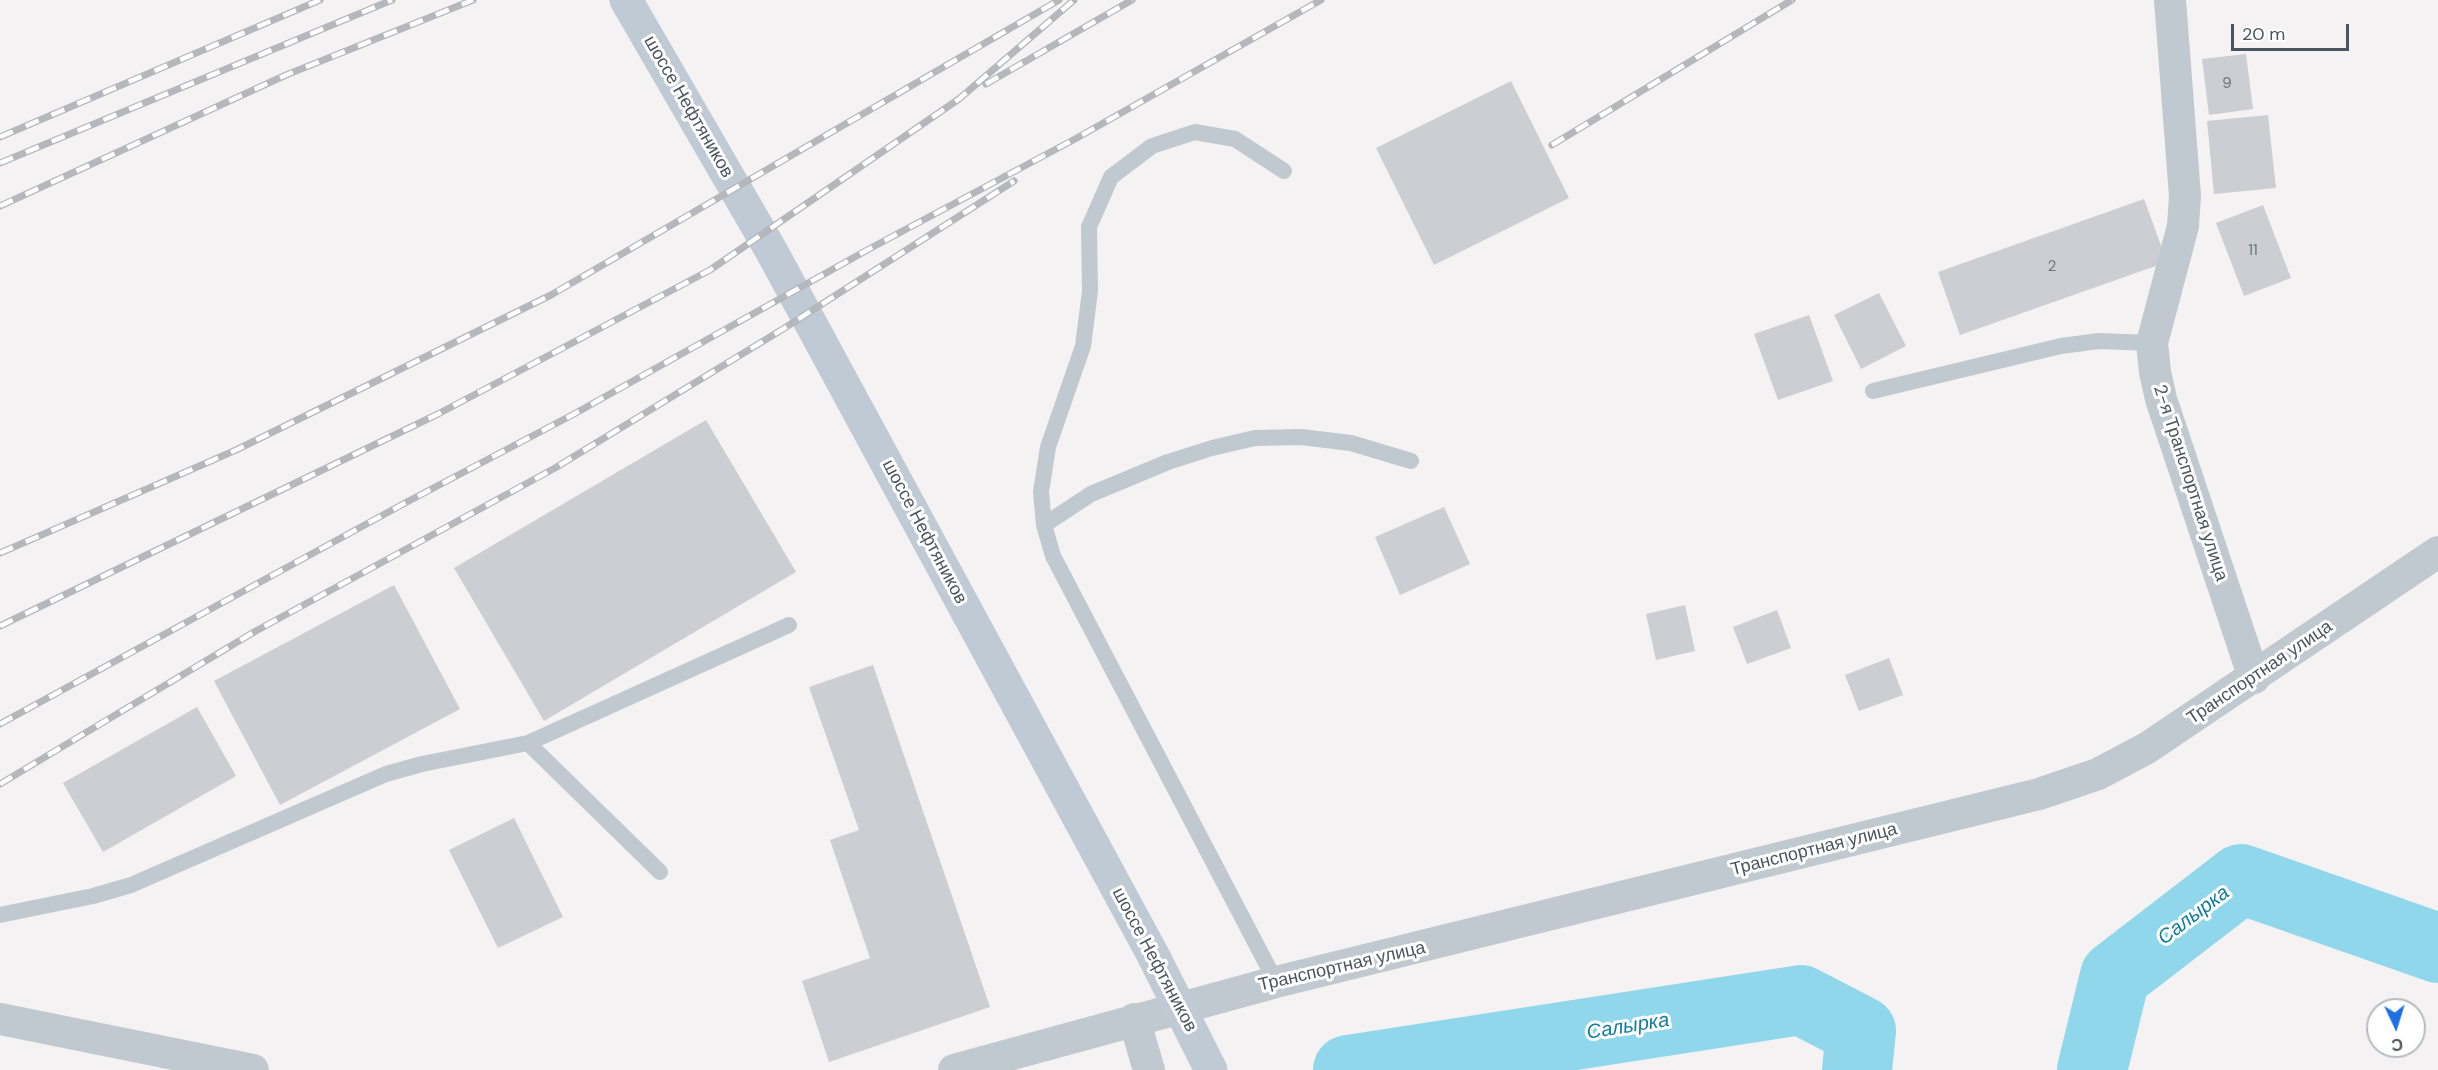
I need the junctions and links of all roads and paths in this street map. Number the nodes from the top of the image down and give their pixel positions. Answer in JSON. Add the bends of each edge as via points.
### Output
{"nodes":[{"id":1,"x":626,"y":0,"type":"edge"},
{"id":2,"x":2170,"y":0,"type":"edge"},
{"id":3,"x":1284,"y":171,"type":"dead end"},
{"id":4,"x":2152,"y":343,"type":"junction"},
{"id":5,"x":1873,"y":391,"type":"dead end"},
{"id":6,"x":1411,"y":460,"type":"dead end"},
{"id":7,"x":1044,"y":525,"type":"junction"},
{"id":8,"x":2438,"y":552,"type":"edge"},
{"id":9,"x":789,"y":625,"type":"dead end"},
{"id":10,"x":2254,"y":678,"type":"junction"},
{"id":11,"x":528,"y":744,"type":"junction"},
{"id":12,"x":660,"y":872,"type":"dead end"},
{"id":13,"x":0,"y":915,"type":"edge"},
{"id":14,"x":1276,"y":982,"type":"junction"},
{"id":15,"x":0,"y":1019,"type":"edge"},
{"id":16,"x":1134,"y":1019,"type":"junction"},
{"id":17,"x":253,"y":1070,"type":"edge"},
{"id":18,"x":954,"y":1070,"type":"edge"},
{"id":19,"x":1149,"y":1070,"type":"edge"},
{"id":20,"x":1212,"y":1070,"type":"edge"}],
"edges":[{"from":1,"to":20,"type":"main road","name":"шоссе Нефтяников","via":[[772,252]]},
{"from":2,"to":4,"type":"street","name":"2-я Транспортная улица","via":[[2185,196],[2182,226]]},
{"from":3,"to":7,"type":"lane","via":[[1235,139],[1195,132],[1152,146],[1112,177],[1089,227],[1090,291],[1083,346],[1048,447],[1041,492]]},
{"from":4,"to":5,"type":"lane","via":[[2099,341],[2061,346]]},
{"from":4,"to":10,"type":"street","name":"2-я Транспортная улица","via":[[2161,399]]},
{"from":6,"to":7,"type":"lane","via":[[1351,444],[1300,437],[1255,438],[1168,462],[1090,494]]},
{"from":7,"to":14,"type":"lane","via":[[1053,556]]},
{"from":8,"to":10,"type":"street","name":"Транспортная улица"},
{"from":9,"to":11,"type":"lane"},
{"from":10,"to":14,"type":"street","name":"Транспортная улица","via":[[2147,748],[2098,774],[2039,794]]},
{"from":11,"to":12,"type":"lane"},
{"from":11,"to":13,"type":"lane","via":[[386,774],[130,885]]},
{"from":14,"to":16,"type":"street","name":"Транспортная улица"},
{"from":15,"to":17,"type":"street"},
{"from":16,"to":18,"type":"street","name":"Транспортная улица"},
{"from":16,"to":19,"type":"street"}]}
